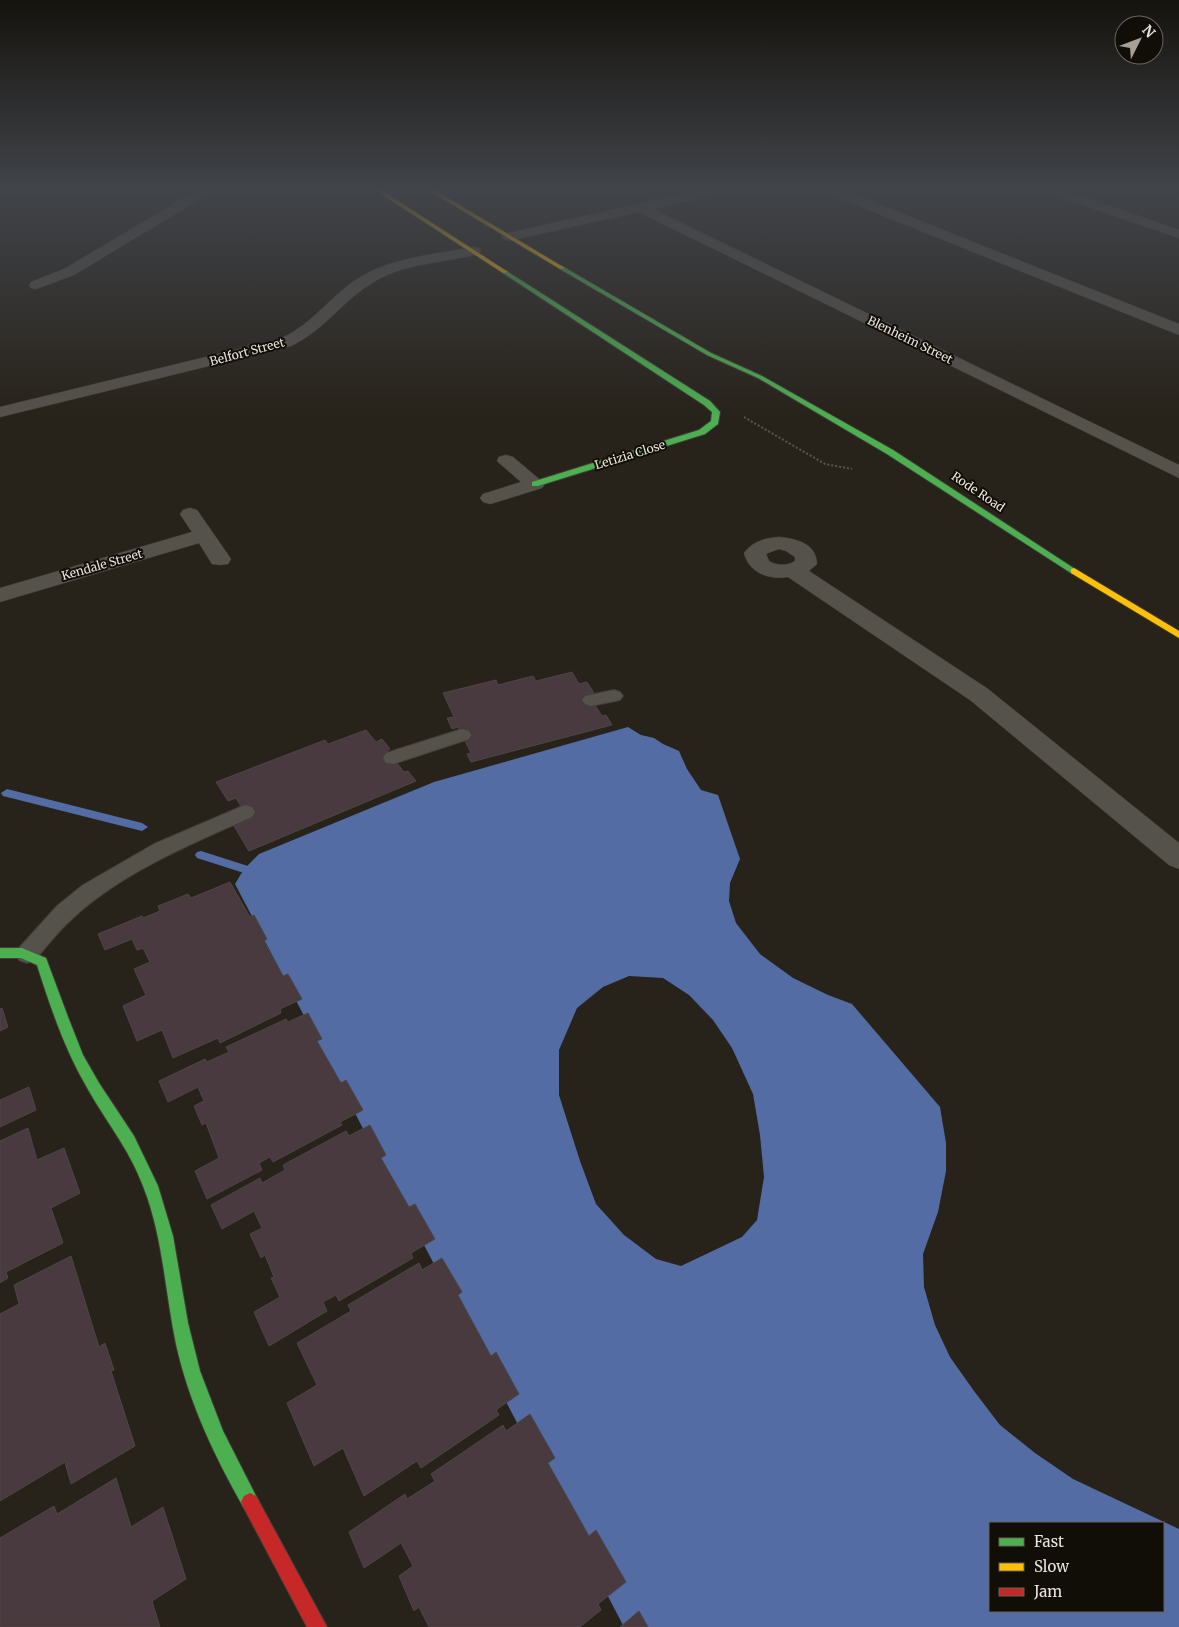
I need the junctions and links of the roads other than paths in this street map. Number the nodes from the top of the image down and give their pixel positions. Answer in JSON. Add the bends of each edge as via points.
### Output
{"nodes":[{"id":1,"x":79,"y":266,"type":"edge"},
{"id":2,"x":408,"y":266,"type":"edge"},
{"id":3,"x":497,"y":266,"type":"edge"},
{"id":4,"x":558,"y":266,"type":"edge"},
{"id":5,"x":759,"y":266,"type":"edge"},
{"id":6,"x":1020,"y":266,"type":"edge"},
{"id":7,"x":36,"y":285,"type":"dead end"},
{"id":8,"x":1179,"y":330,"type":"edge"},
{"id":9,"x":716,"y":344,"type":"dead end"},
{"id":10,"x":760,"y":377,"type":"junction"},
{"id":11,"x":0,"y":412,"type":"edge"},
{"id":12,"x":506,"y":461,"type":"dead end"},
{"id":13,"x":1179,"y":472,"type":"edge"},
{"id":14,"x":535,"y":484,"type":"junction"},
{"id":15,"x":490,"y":498,"type":"dead end"},
{"id":16,"x":190,"y":514,"type":"dead end"},
{"id":17,"x":204,"y":535,"type":"junction"},
{"id":18,"x":220,"y":559,"type":"dead end"},
{"id":19,"x":794,"y":571,"type":"dead end"},
{"id":20,"x":0,"y":595,"type":"edge"},
{"id":21,"x":1179,"y":635,"type":"edge"},
{"id":22,"x":614,"y":696,"type":"dead end"},
{"id":23,"x":591,"y":700,"type":"dead end"},
{"id":24,"x":462,"y":735,"type":"dead end"},
{"id":25,"x":393,"y":758,"type":"dead end"},
{"id":26,"x":245,"y":812,"type":"dead end"},
{"id":27,"x":1179,"y":858,"type":"edge"},
{"id":28,"x":0,"y":953,"type":"edge"},
{"id":29,"x":27,"y":954,"type":"junction"},
{"id":30,"x":317,"y":1627,"type":"edge"}],
"edges":[{"from":1,"to":7,"type":"street"},
{"from":2,"to":11,"type":"street","name":"Belfort Street","via":[[375,275],[316,326],[285,343]]},
{"from":3,"to":14,"type":"street","name":"Letizia Close","via":[[707,403],[716,415],[713,425],[695,435]]},
{"from":4,"to":10,"type":"street","name":"Rode Road","via":[[709,354]]},
{"from":5,"to":13,"type":"street","name":"Blenheim Street"},
{"from":6,"to":8,"type":"street"},
{"from":9,"to":10,"type":"street","name":"Rode Road"},
{"from":10,"to":21,"type":"street","name":"Rode Road","via":[[913,466],[1057,561]]},
{"from":12,"to":14,"type":"street"},
{"from":14,"to":15,"type":"street","name":"Letizia Close"},
{"from":16,"to":17,"type":"street"},
{"from":17,"to":18,"type":"street"},
{"from":17,"to":20,"type":"street","name":"Kendale Street"},
{"from":19,"to":27,"type":"street","via":[[949,673]]},
{"from":22,"to":23,"type":"lane"},
{"from":24,"to":25,"type":"lane"},
{"from":26,"to":29,"type":"lane","via":[[161,849],[91,892],[65,912]]},
{"from":28,"to":29,"type":"street"},
{"from":29,"to":30,"type":"street","via":[[42,962],[78,1058],[139,1158],[151,1187],[166,1242],[180,1323],[209,1424]]}]}
